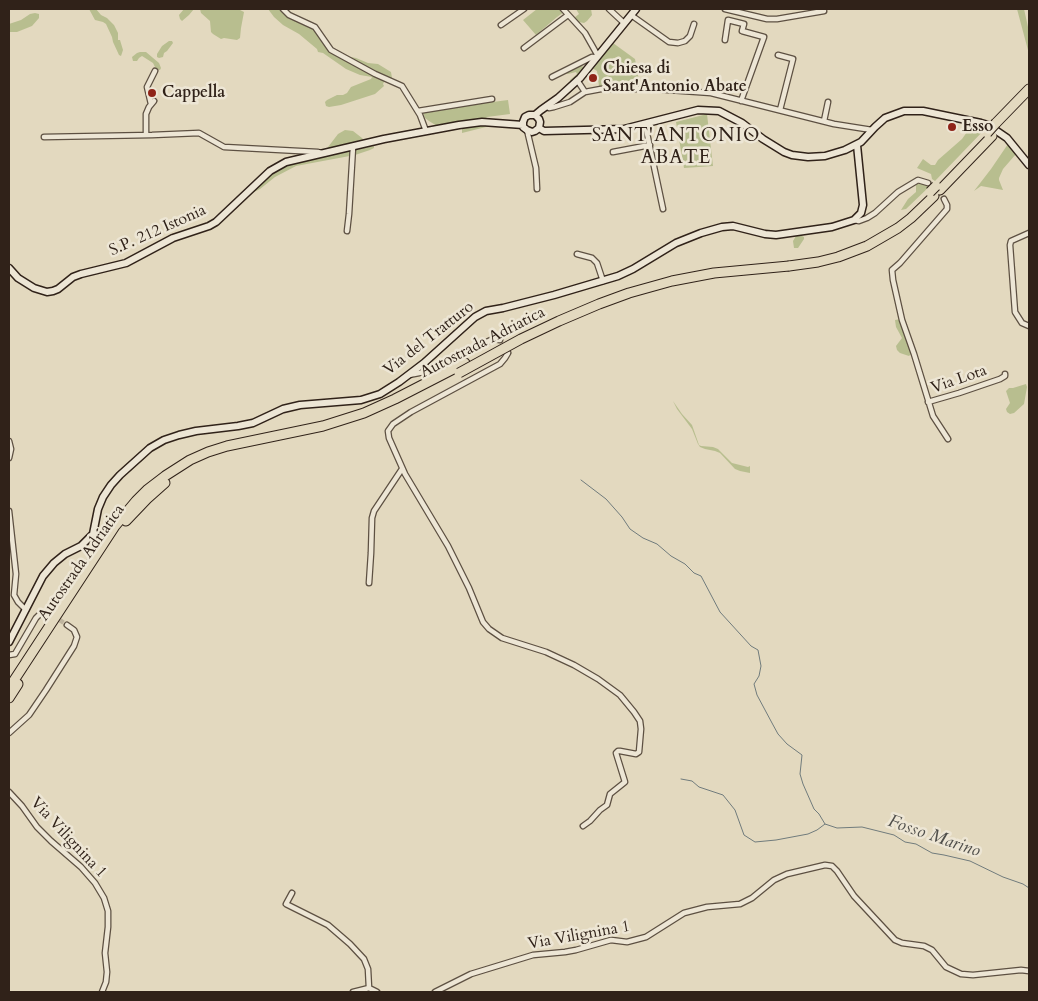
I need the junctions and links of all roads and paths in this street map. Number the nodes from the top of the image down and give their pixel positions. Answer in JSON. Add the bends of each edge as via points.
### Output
{"nodes":[{"id":1,"x":283,"y":9,"type":"edge"},
{"id":2,"x":524,"y":9,"type":"edge"},
{"id":3,"x":563,"y":9,"type":"edge"},
{"id":4,"x":609,"y":9,"type":"edge"},
{"id":5,"x":636,"y":9,"type":"edge"},
{"id":6,"x":725,"y":9,"type":"edge"},
{"id":7,"x":824,"y":11,"type":"dead end"},
{"id":8,"x":568,"y":15,"type":"junction"},
{"id":9,"x":631,"y":15,"type":"junction"},
{"id":10,"x":624,"y":23,"type":"junction"},
{"id":11,"x":694,"y":24,"type":"dead end"},
{"id":12,"x":501,"y":25,"type":"dead end"},
{"id":13,"x":725,"y":40,"type":"dead end"},
{"id":14,"x":524,"y":48,"type":"dead end"},
{"id":15,"x":778,"y":55,"type":"dead end"},
{"id":16,"x":597,"y":56,"type":"junction"},
{"id":17,"x":155,"y":71,"type":"dead end"},
{"id":18,"x":552,"y":77,"type":"dead end"},
{"id":19,"x":577,"y":80,"type":"junction"},
{"id":20,"x":1029,"y":89,"type":"edge"},
{"id":21,"x":585,"y":92,"type":"junction"},
{"id":22,"x":1029,"y":97,"type":"edge"},
{"id":23,"x":492,"y":99,"type":"dead end"},
{"id":24,"x":741,"y":101,"type":"junction"},
{"id":25,"x":828,"y":102,"type":"dead end"},
{"id":26,"x":546,"y":106,"type":"junction"},
{"id":27,"x":780,"y":110,"type":"junction"},
{"id":28,"x":418,"y":111,"type":"junction"},
{"id":29,"x":535,"y":115,"type":"junction"},
{"id":30,"x":824,"y":122,"type":"junction"},
{"id":31,"x":645,"y":124,"type":"junction"},
{"id":32,"x":999,"y":124,"type":"junction"},
{"id":33,"x":525,"y":128,"type":"junction"},
{"id":34,"x":539,"y":128,"type":"junction"},
{"id":35,"x":872,"y":130,"type":"junction"},
{"id":36,"x":426,"y":131,"type":"junction"},
{"id":37,"x":146,"y":134,"type":"junction"},
{"id":38,"x":44,"y":137,"type":"dead end"},
{"id":39,"x":857,"y":144,"type":"junction"},
{"id":40,"x":650,"y":146,"type":"junction"},
{"id":41,"x":353,"y":147,"type":"junction"},
{"id":42,"x":613,"y":152,"type":"dead end"},
{"id":43,"x":322,"y":154,"type":"junction"},
{"id":44,"x":1029,"y":165,"type":"edge"},
{"id":45,"x":537,"y":189,"type":"dead end"},
{"id":46,"x":935,"y":191,"type":"junction"},
{"id":47,"x":663,"y":209,"type":"dead end"},
{"id":48,"x":862,"y":210,"type":"junction"},
{"id":49,"x":875,"y":213,"type":"junction"},
{"id":50,"x":854,"y":220,"type":"junction"},
{"id":51,"x":347,"y":231,"type":"dead end"},
{"id":52,"x":1029,"y":233,"type":"edge"},
{"id":53,"x":577,"y":254,"type":"dead end"},
{"id":54,"x":787,"y":263,"type":"junction"},
{"id":55,"x":9,"y":268,"type":"edge"},
{"id":56,"x":603,"y":280,"type":"junction"},
{"id":57,"x":1029,"y":326,"type":"edge"},
{"id":58,"x":500,"y":340,"type":"dead end"},
{"id":59,"x":508,"y":353,"type":"dead end"},
{"id":60,"x":1005,"y":374,"type":"dead end"},
{"id":61,"x":408,"y":376,"type":"junction"},
{"id":62,"x":928,"y":402,"type":"junction"},
{"id":63,"x":948,"y":440,"type":"dead end"},
{"id":64,"x":9,"y":441,"type":"edge"},
{"id":65,"x":9,"y":458,"type":"edge"},
{"id":66,"x":402,"y":469,"type":"junction"},
{"id":67,"x":9,"y":511,"type":"edge"},
{"id":68,"x":369,"y":583,"type":"dead end"},
{"id":69,"x":26,"y":610,"type":"junction"},
{"id":70,"x":49,"y":613,"type":"dead end"},
{"id":71,"x":67,"y":625,"type":"tunnel mouth"},
{"id":72,"x":9,"y":642,"type":"edge"},
{"id":73,"x":9,"y":655,"type":"edge"},
{"id":74,"x":9,"y":688,"type":"edge"},
{"id":75,"x":9,"y":698,"type":"edge"},
{"id":76,"x":9,"y":733,"type":"edge"},
{"id":77,"x":9,"y":792,"type":"edge"},
{"id":78,"x":583,"y":826,"type":"dead end"},
{"id":79,"x":292,"y":893,"type":"dead end"},
{"id":80,"x":1029,"y":972,"type":"edge"},
{"id":81,"x":369,"y":988,"type":"junction"},
{"id":82,"x":102,"y":992,"type":"edge"},
{"id":83,"x":353,"y":992,"type":"edge"},
{"id":84,"x":377,"y":992,"type":"edge"},
{"id":85,"x":435,"y":992,"type":"edge"}],
"edges":[{"from":1,"to":28,"type":"street","via":[[315,27],[330,50],[402,86]]},
{"from":2,"to":12,"type":"street"},
{"from":3,"to":8,"type":"street"},
{"from":4,"to":10,"type":"street"},
{"from":5,"to":9,"type":"main road"},
{"from":6,"to":7,"type":"street","via":[[767,19]]},
{"from":8,"to":14,"type":"street"},
{"from":8,"to":16,"type":"street","via":[[585,33]]},
{"from":9,"to":10,"type":"main road"},
{"from":9,"to":11,"type":"street","via":[[669,42],[685,41]]},
{"from":10,"to":16,"type":"main road"},
{"from":13,"to":24,"type":"street","via":[[728,20],[744,24],[742,31],[764,37]]},
{"from":15,"to":27,"type":"street","via":[[793,59]]},
{"from":16,"to":18,"type":"street"},
{"from":16,"to":19,"type":"main road"},
{"from":17,"to":37,"type":"street","via":[[147,86],[153,103],[146,114]]},
{"from":19,"to":21,"type":"street"},
{"from":19,"to":26,"type":"main road"},
{"from":20,"to":32,"type":"highway","name":"Autostrada Adriatica"},
{"from":21,"to":24,"type":"street","via":[[654,89],[711,93]]},
{"from":21,"to":26,"type":"street","via":[[570,102]]},
{"from":22,"to":32,"type":"highway","name":"Autostrada Adriatica"},
{"from":23,"to":28,"type":"street"},
{"from":24,"to":27,"type":"street"},
{"from":25,"to":30,"type":"street"},
{"from":26,"to":29,"type":"main road"},
{"from":27,"to":30,"type":"street"},
{"from":28,"to":36,"type":"street"},
{"from":29,"to":33,"type":"main road","via":[[527,116]]},
{"from":29,"to":34,"type":"main road","via":[[539,119]]},
{"from":30,"to":35,"type":"street"},
{"from":31,"to":34,"type":"main road","via":[[600,130],[544,131]]},
{"from":31,"to":39,"type":"main road","via":[[698,110],[719,111],[792,155],[825,156]]},
{"from":31,"to":40,"type":"street"},
{"from":32,"to":46,"type":"highway","name":"Autostrada Adriatica"},
{"from":33,"to":34,"type":"main road","via":[[534,131]]},
{"from":33,"to":36,"type":"main road","name":"S.P. 212 Istonia","via":[[482,122]]},
{"from":33,"to":45,"type":"street","via":[[536,168]]},
{"from":35,"to":39,"type":"main road"},
{"from":35,"to":44,"type":"main road","via":[[885,118],[904,111],[924,111],[981,123],[1007,138]]},
{"from":36,"to":41,"type":"main road","name":"S.P. 212 Istonia"},
{"from":37,"to":38,"type":"street"},
{"from":37,"to":43,"type":"street","via":[[199,133],[224,147]]},
{"from":39,"to":48,"type":"main road"},
{"from":40,"to":42,"type":"street"},
{"from":40,"to":47,"type":"street"},
{"from":41,"to":43,"type":"main road","name":"S.P. 212 Istonia"},
{"from":41,"to":51,"type":"street"},
{"from":43,"to":55,"type":"main road","name":"S.P. 212 Istonia","via":[[276,167],[210,226],[179,235],[126,263],[73,277],[53,291],[34,288]]},
{"from":46,"to":49,"type":"street","via":[[918,180],[898,192]]},
{"from":46,"to":54,"type":"highway","name":"Autostrada Adriatica","via":[[911,218],[873,243],[818,262]]},
{"from":46,"to":62,"type":"street","via":[[948,204],[947,209],[892,270],[902,320]]},
{"from":48,"to":49,"type":"street"},
{"from":48,"to":50,"type":"main road"},
{"from":49,"to":50,"type":"street","via":[[859,221]]},
{"from":50,"to":56,"type":"main road","name":"Via del Tratturo","via":[[832,227],[776,235],[733,226],[722,227],[676,243],[633,269]]},
{"from":52,"to":57,"type":"street","via":[[1010,245],[1015,312]]},
{"from":53,"to":56,"type":"street","via":[[592,258]]},
{"from":54,"to":74,"type":"highway","name":"Autostrada Adriatica","via":[[703,269],[639,284],[557,316],[364,413],[198,456],[170,472],[129,508]]},
{"from":54,"to":75,"type":"highway","name":"Autostrada Adriatica","bridge":true,"via":[[672,281],[630,293],[521,339],[397,405],[362,420],[254,445],[193,465],[139,506],[114,537]]},
{"from":56,"to":61,"type":"main road","name":"Via del Tratturo","via":[[486,311]]},
{"from":58,"to":61,"type":"street","via":[[493,339],[424,372]]},
{"from":59,"to":66,"type":"street","via":[[500,364],[393,424],[388,431],[389,438]]},
{"from":60,"to":62,"type":"street","name":"Via Lota","via":[[1000,379]]},
{"from":61,"to":69,"type":"main road","name":"Via del Tratturo","via":[[380,394],[361,400],[300,405],[253,423],[179,435],[150,448],[111,485],[98,510],[93,534],[54,563],[43,576]]},
{"from":62,"to":63,"type":"street","name":"Via Lota"},
{"from":64,"to":65,"type":"street"},
{"from":66,"to":68,"type":"street","via":[[374,511]]},
{"from":66,"to":78,"type":"street","via":[[448,546],[489,629],[502,638],[574,664],[620,695],[640,721],[639,752],[616,753],[625,782],[610,794],[607,805]]},
{"from":67,"to":69,"type":"street","via":[[16,574],[14,595]]},
{"from":69,"to":72,"type":"main road","name":"Via del Tratturo"},
{"from":70,"to":73,"type":"street","via":[[41,613],[36,618],[15,654]]},
{"from":71,"to":76,"type":"street","via":[[77,637],[74,646],[28,715]]},
{"from":77,"to":82,"type":"street","name":"Via Vilignina 1","via":[[50,841],[81,866],[104,898],[108,928],[106,982]]},
{"from":79,"to":81,"type":"street","via":[[286,904],[328,925],[364,959]]},
{"from":80,"to":85,"type":"street","name":"Via Vilignina 1","via":[[973,975],[946,967],[932,950],[896,940],[854,896],[838,871],[825,864],[786,874],[740,904],[684,913],[646,937],[627,942],[611,940],[576,950],[533,955],[471,974]]},
{"from":81,"to":83,"type":"street"},
{"from":81,"to":84,"type":"street"}]}
